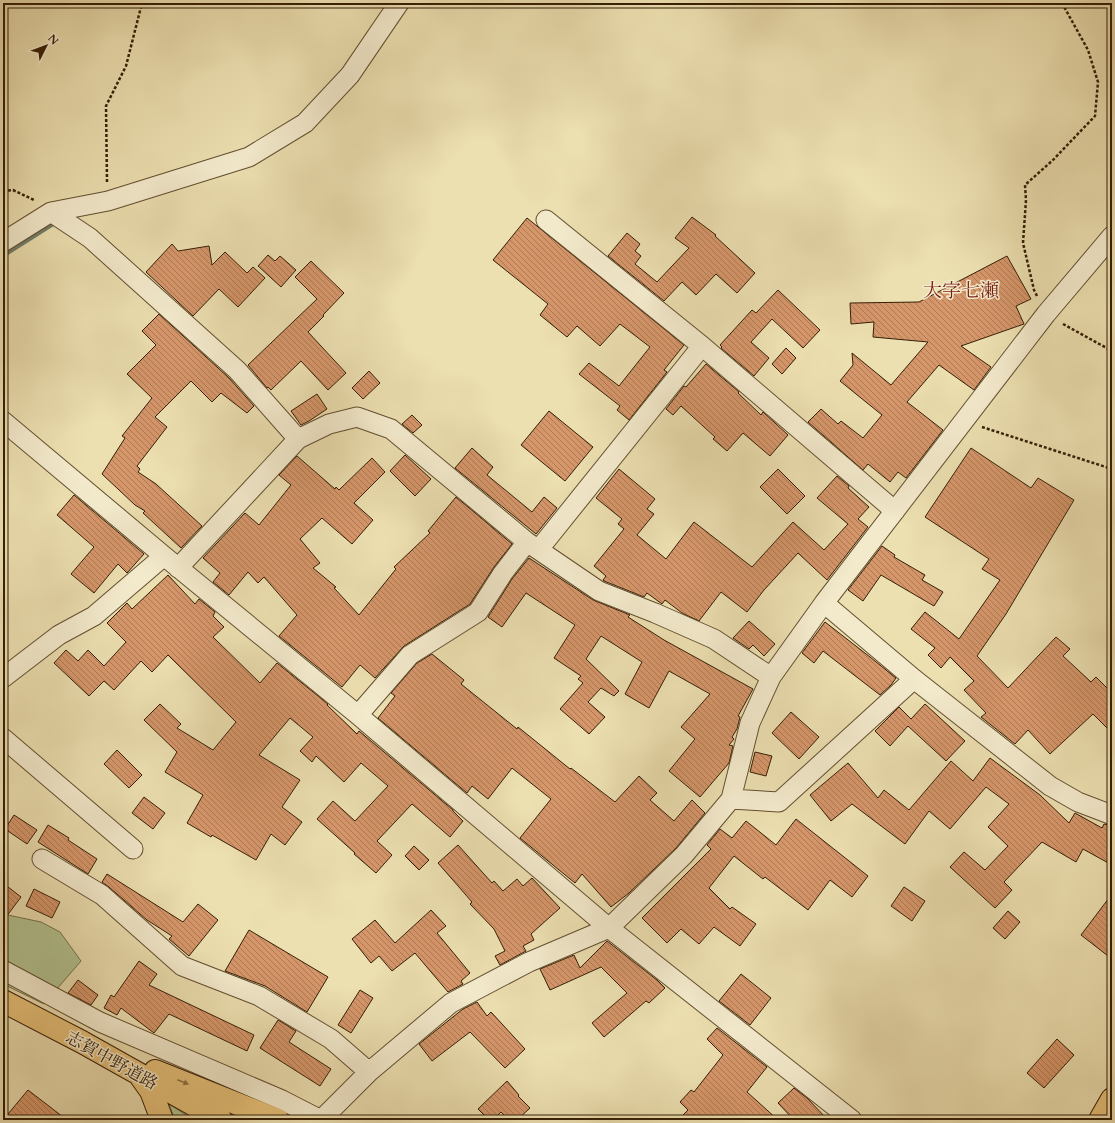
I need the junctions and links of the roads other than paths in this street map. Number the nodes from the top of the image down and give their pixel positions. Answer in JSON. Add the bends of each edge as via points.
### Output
{"nodes":[{"id":1,"x":399,"y":3,"type":"edge"},
{"id":2,"x":54,"y":211,"type":"junction"},
{"id":3,"x":546,"y":220,"type":"dead end"},
{"id":4,"x":1112,"y":236,"type":"edge"},
{"id":5,"x":3,"y":242,"type":"edge"},
{"id":6,"x":702,"y":346,"type":"junction"},
{"id":7,"x":3,"y":421,"type":"edge"},
{"id":8,"x":298,"y":439,"type":"junction"},
{"id":9,"x":895,"y":511,"type":"junction"},
{"id":10,"x":533,"y":546,"type":"junction"},
{"id":11,"x":164,"y":556,"type":"junction"},
{"id":12,"x":178,"y":568,"type":"junction"},
{"id":13,"x":824,"y":603,"type":"junction"},
{"id":14,"x":771,"y":677,"type":"junction"},
{"id":15,"x":3,"y":678,"type":"edge"},
{"id":16,"x":914,"y":678,"type":"junction"},
{"id":17,"x":358,"y":715,"type":"junction"},
{"id":18,"x":3,"y":738,"type":"edge"},
{"id":19,"x":731,"y":799,"type":"junction"},
{"id":20,"x":1112,"y":815,"type":"edge"},
{"id":21,"x":133,"y":849,"type":"dead end"},
{"id":22,"x":42,"y":859,"type":"dead end"},
{"id":23,"x":609,"y":928,"type":"junction"},
{"id":24,"x":3,"y":970,"type":"edge"},
{"id":25,"x":3,"y":1001,"type":"edge"},
{"id":26,"x":82,"y":1042,"type":"junction"},
{"id":27,"x":369,"y":1072,"type":"junction"},
{"id":28,"x":140,"y":1076,"type":"junction"},
{"id":29,"x":1112,"y":1099,"type":"edge"},
{"id":30,"x":162,"y":1120,"type":"edge"},
{"id":31,"x":221,"y":1120,"type":"edge"},
{"id":32,"x":278,"y":1120,"type":"edge"},
{"id":33,"x":321,"y":1120,"type":"edge"},
{"id":34,"x":852,"y":1120,"type":"edge"},
{"id":35,"x":1100,"y":1120,"type":"edge"}],
"edges":[{"from":1,"to":2,"type":"street","via":[[350,75],[305,123],[249,157],[108,201]]},
{"from":2,"to":5,"type":"street"},
{"from":2,"to":8,"type":"street","via":[[90,238],[237,370]]},
{"from":3,"to":6,"type":"street"},
{"from":4,"to":9,"type":"street","via":[[1046,314]]},
{"from":6,"to":9,"type":"street"},
{"from":6,"to":10,"type":"street"},
{"from":7,"to":11,"type":"street"},
{"from":8,"to":10,"type":"street","via":[[329,424],[357,417],[391,429]]},
{"from":8,"to":12,"type":"street"},
{"from":9,"to":13,"type":"street"},
{"from":10,"to":14,"type":"street","via":[[600,591],[714,639]]},
{"from":10,"to":17,"type":"street","via":[[503,573],[478,612],[410,655]]},
{"from":11,"to":12,"type":"street"},
{"from":11,"to":15,"type":"street","via":[[94,616],[59,635]]},
{"from":12,"to":17,"type":"street"},
{"from":13,"to":14,"type":"street"},
{"from":13,"to":16,"type":"street"},
{"from":14,"to":19,"type":"street","via":[[750,723]]},
{"from":16,"to":19,"type":"street","via":[[779,802]]},
{"from":16,"to":20,"type":"street","via":[[1050,786],[1078,802]]},
{"from":17,"to":23,"type":"street"},
{"from":18,"to":21,"type":"street"},
{"from":19,"to":23,"type":"street","via":[[684,855]]},
{"from":22,"to":27,"type":"street","via":[[102,895],[182,966],[259,996],[330,1039]]},
{"from":23,"to":27,"type":"street","via":[[529,962],[451,1003]]},
{"from":23,"to":34,"type":"street"},
{"from":24,"to":33,"type":"street","via":[[100,1022],[282,1100]]},
{"from":25,"to":26,"type":"main road","name":"志賀中野道路"},
{"from":26,"to":28,"type":"main road","name":"志賀中野道路"},
{"from":26,"to":32,"type":"main road","one_way":true},
{"from":27,"to":33,"type":"street"},
{"from":28,"to":30,"type":"main road","via":[[151,1090]]},
{"from":28,"to":31,"type":"main road","name":"志賀中野道路"},
{"from":29,"to":35,"type":"main road"}]}
